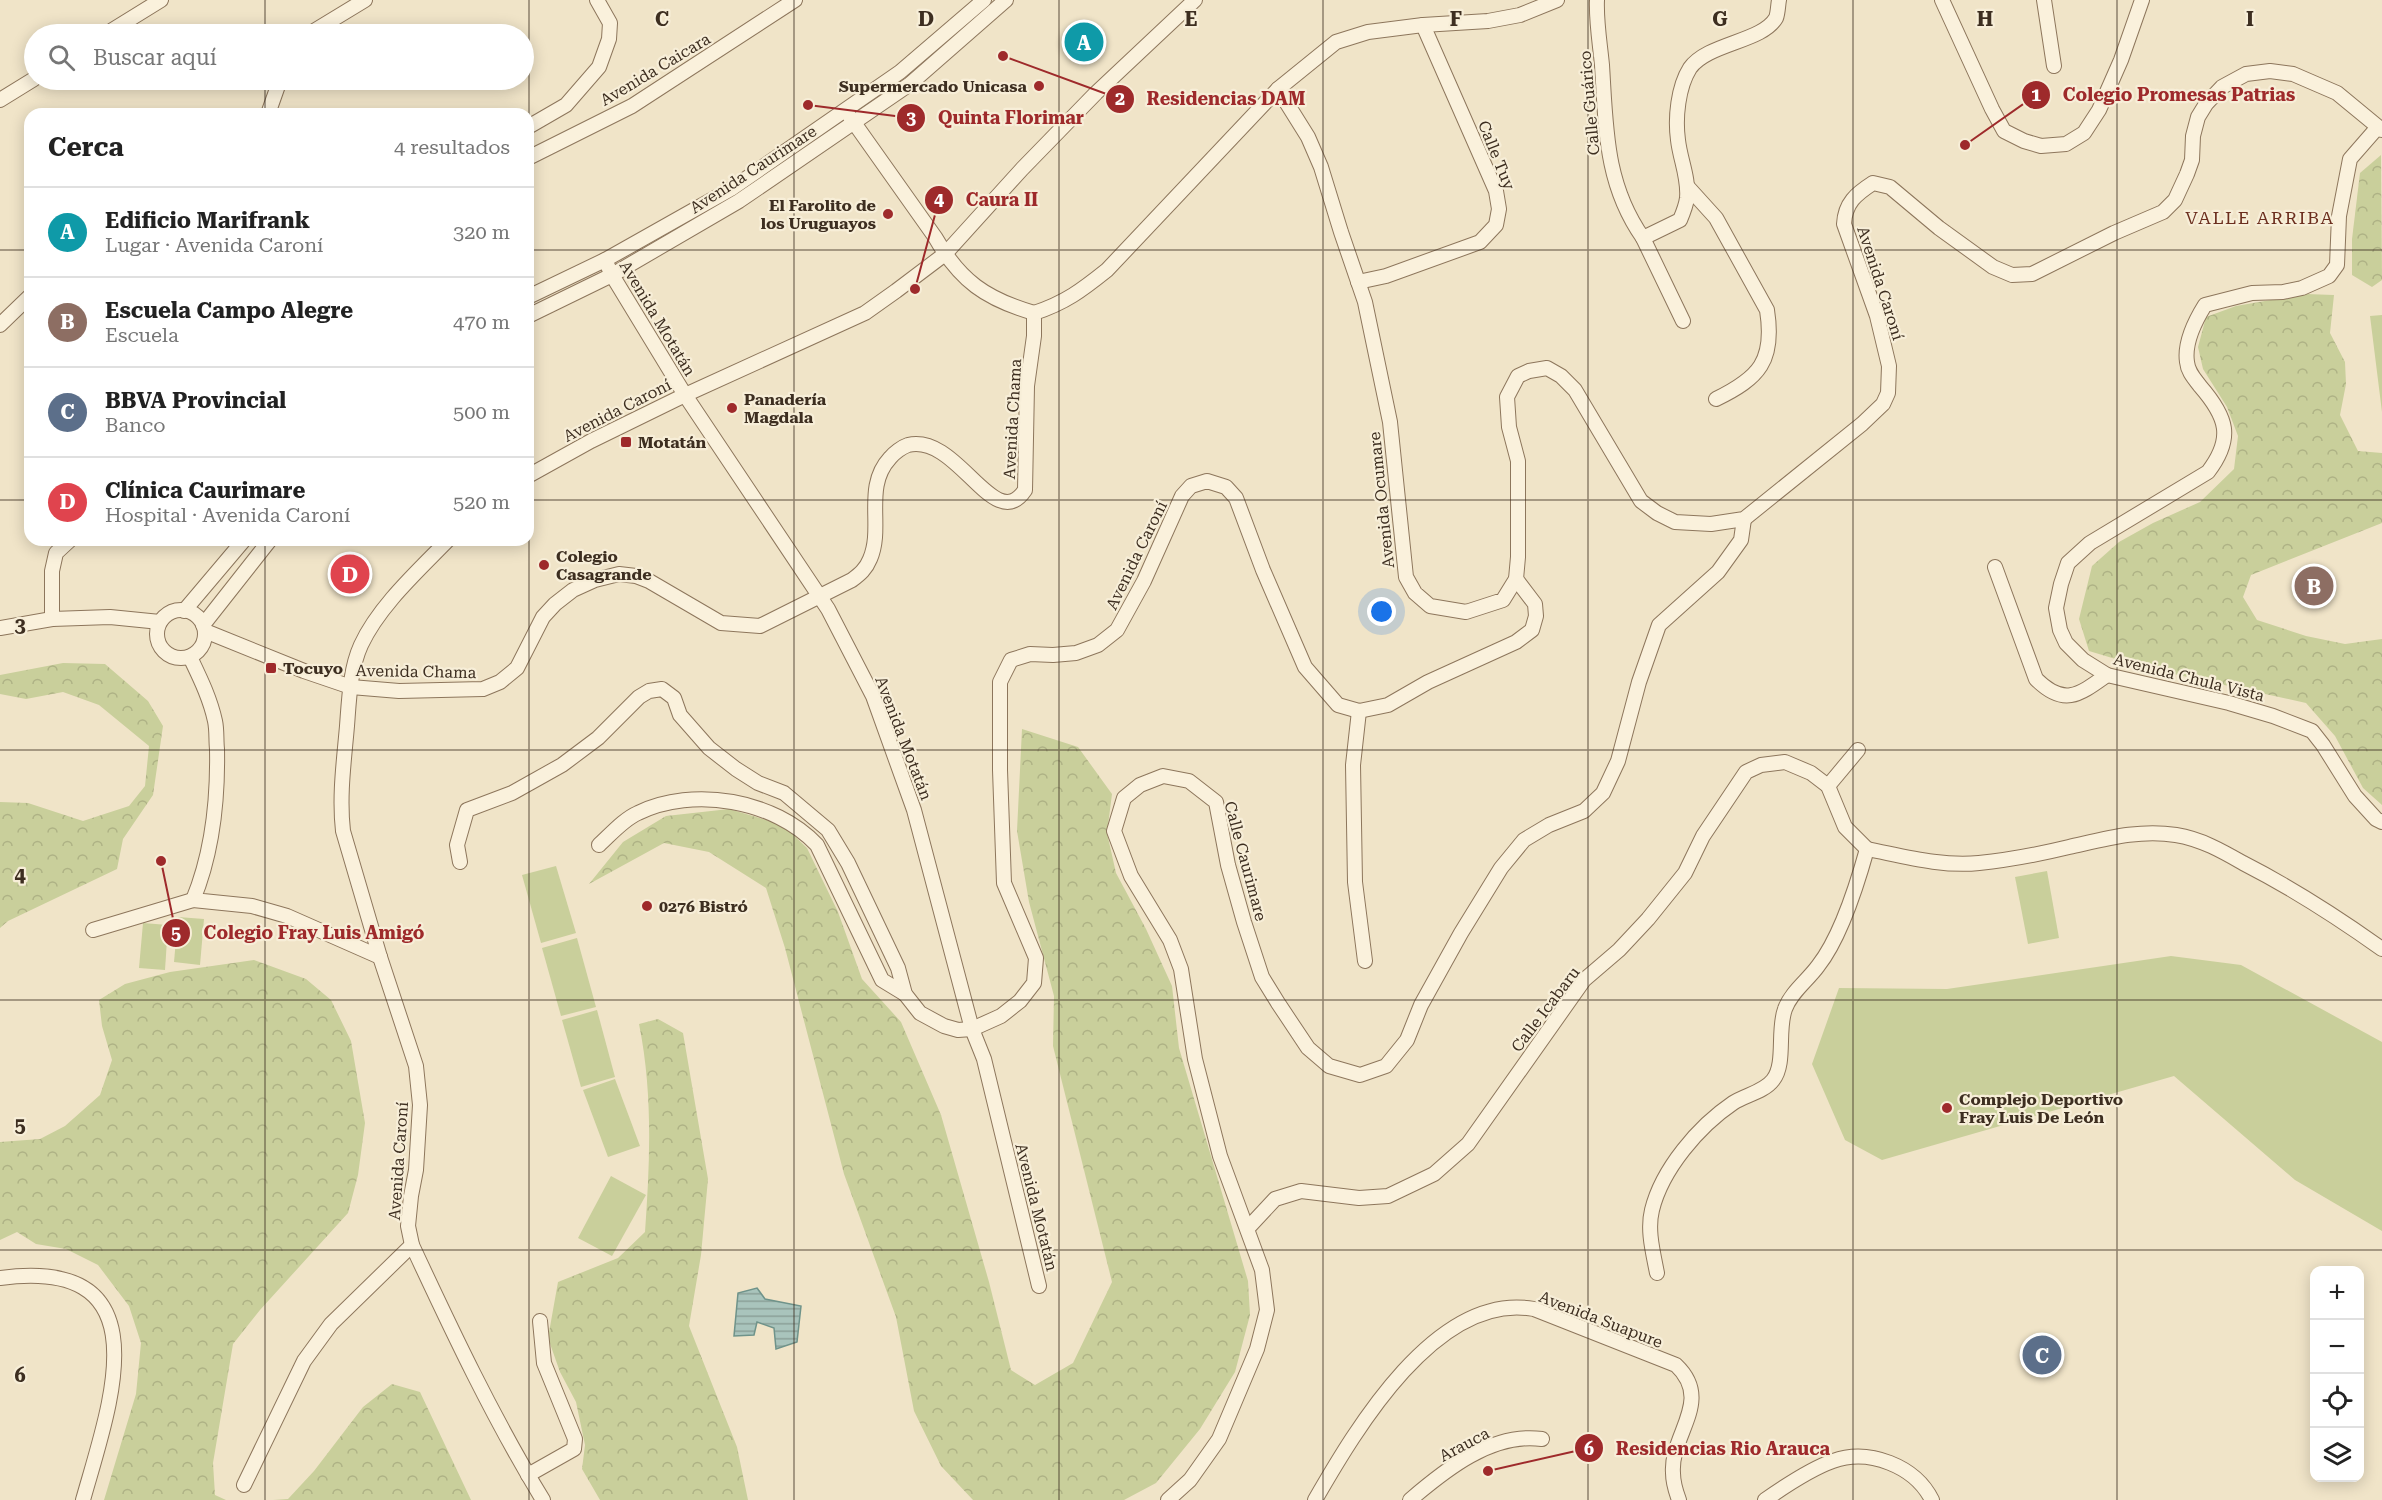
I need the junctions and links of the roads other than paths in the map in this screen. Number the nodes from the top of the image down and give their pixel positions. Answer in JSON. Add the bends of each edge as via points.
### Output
{"nodes":[{"id":1,"x":161,"y":0,"type":"edge"},
{"id":2,"x":365,"y":0,"type":"edge"},
{"id":3,"x":597,"y":0,"type":"edge"},
{"id":4,"x":795,"y":0,"type":"edge"},
{"id":5,"x":984,"y":0,"type":"edge"},
{"id":6,"x":1006,"y":0,"type":"edge"},
{"id":7,"x":1195,"y":0,"type":"edge"},
{"id":8,"x":1557,"y":0,"type":"edge"},
{"id":9,"x":1597,"y":0,"type":"edge"},
{"id":10,"x":1779,"y":0,"type":"edge"},
{"id":11,"x":1942,"y":0,"type":"edge"},
{"id":12,"x":2044,"y":0,"type":"edge"},
{"id":13,"x":2142,"y":0,"type":"edge"},
{"id":14,"x":122,"y":24,"type":"edge"},
{"id":15,"x":325,"y":24,"type":"edge"},
{"id":16,"x":1423,"y":25,"type":"junction"},
{"id":17,"x":2054,"y":66,"type":"dead end"},
{"id":18,"x":24,"y":85,"type":"edge"},
{"id":19,"x":1278,"y":89,"type":"junction"},
{"id":20,"x":276,"y":90,"type":"edge"},
{"id":21,"x":0,"y":100,"type":"edge"},
{"id":22,"x":270,"y":108,"type":"edge"},
{"id":23,"x":845,"y":110,"type":"junction"},
{"id":24,"x":854,"y":122,"type":"junction"},
{"id":25,"x":534,"y":124,"type":"edge"},
{"id":26,"x":2379,"y":129,"type":"edge"},
{"id":27,"x":534,"y":155,"type":"edge"},
{"id":28,"x":1687,"y":186,"type":"junction"},
{"id":29,"x":1643,"y":238,"type":"junction"},
{"id":30,"x":945,"y":254,"type":"junction"},
{"id":31,"x":605,"y":260,"type":"junction"},
{"id":32,"x":612,"y":275,"type":"junction"},
{"id":33,"x":1358,"y":282,"type":"junction"},
{"id":34,"x":534,"y":294,"type":"edge"},
{"id":35,"x":24,"y":302,"type":"edge"},
{"id":36,"x":534,"y":313,"type":"edge"},
{"id":37,"x":1034,"y":313,"type":"junction"},
{"id":38,"x":1683,"y":321,"type":"dead end"},
{"id":39,"x":0,"y":324,"type":"edge"},
{"id":40,"x":685,"y":394,"type":"junction"},
{"id":41,"x":1716,"y":399,"type":"dead end"},
{"id":42,"x":534,"y":473,"type":"edge"},
{"id":43,"x":1744,"y":519,"type":"junction"},
{"id":44,"x":64,"y":546,"type":"edge"},
{"id":45,"x":239,"y":546,"type":"edge"},
{"id":46,"x":266,"y":546,"type":"edge"},
{"id":47,"x":442,"y":546,"type":"edge"},
{"id":48,"x":1995,"y":567,"type":"dead end"},
{"id":49,"x":1516,"y":579,"type":"junction"},
{"id":50,"x":819,"y":596,"type":"junction"},
{"id":51,"x":184,"y":611,"type":"junction"},
{"id":52,"x":52,"y":619,"type":"junction"},
{"id":53,"x":160,"y":622,"type":"junction"},
{"id":54,"x":0,"y":628,"type":"edge"},
{"id":55,"x":204,"y":628,"type":"junction"},
{"id":56,"x":190,"y":657,"type":"junction"},
{"id":57,"x":2107,"y":675,"type":"junction"},
{"id":58,"x":351,"y":687,"type":"junction"},
{"id":59,"x":1359,"y":711,"type":"junction"},
{"id":60,"x":1858,"y":750,"type":"dead end"},
{"id":61,"x":1828,"y":786,"type":"junction"},
{"id":62,"x":2382,"y":822,"type":"edge"},
{"id":63,"x":600,"y":845,"type":"dead end"},
{"id":64,"x":1867,"y":849,"type":"junction"},
{"id":65,"x":460,"y":862,"type":"dead end"},
{"id":66,"x":193,"y":900,"type":"junction"},
{"id":67,"x":93,"y":930,"type":"dead end"},
{"id":68,"x":2382,"y":949,"type":"edge"},
{"id":69,"x":380,"y":957,"type":"junction"},
{"id":70,"x":1365,"y":961,"type":"dead end"},
{"id":71,"x":905,"y":994,"type":"junction"},
{"id":72,"x":972,"y":1029,"type":"junction"},
{"id":73,"x":1248,"y":1228,"type":"junction"},
{"id":74,"x":412,"y":1245,"type":"junction"},
{"id":75,"x":1658,"y":1273,"type":"dead end"},
{"id":76,"x":0,"y":1278,"type":"edge"},
{"id":77,"x":1039,"y":1286,"type":"dead end"},
{"id":78,"x":540,"y":1321,"type":"dead end"},
{"id":79,"x":1542,"y":1439,"type":"dead end"},
{"id":80,"x":528,"y":1475,"type":"junction"},
{"id":81,"x":244,"y":1485,"type":"dead end"},
{"id":82,"x":83,"y":1500,"type":"edge"},
{"id":83,"x":543,"y":1500,"type":"edge"},
{"id":84,"x":1168,"y":1500,"type":"edge"},
{"id":85,"x":1315,"y":1500,"type":"edge"},
{"id":86,"x":1410,"y":1500,"type":"edge"},
{"id":87,"x":1679,"y":1500,"type":"edge"},
{"id":88,"x":1765,"y":1500,"type":"edge"},
{"id":89,"x":1932,"y":1500,"type":"edge"}],
"edges":[{"from":1,"to":14,"type":"street"},
{"from":2,"to":15,"type":"street"},
{"from":3,"to":25,"type":"street","via":[[610,23],[599,67],[566,105]]},
{"from":4,"to":27,"type":"street","name":"Avenida Caicara","via":[[632,106]]},
{"from":5,"to":23,"type":"street","name":"Avenida Caurimare","via":[[900,72]]},
{"from":6,"to":24,"type":"street","name":"Avenida Caurimare","via":[[910,84]]},
{"from":7,"to":30,"type":"street","name":"Avenida Caroní","via":[[1096,93]]},
{"from":8,"to":16,"type":"street","via":[[1520,15],[1488,21]]},
{"from":9,"to":29,"type":"street","name":"Calle Guárico","via":[[1608,154],[1623,205]]},
{"from":10,"to":28,"type":"street","via":[[1776,18],[1766,28],[1705,55],[1691,66],[1683,80],[1678,138]]},
{"from":11,"to":13,"type":"street","via":[[2004,131],[2041,146],[2066,144],[2084,133],[2121,60]]},
{"from":12,"to":17,"type":"street"},
{"from":16,"to":19,"type":"street","via":[[1368,32],[1336,42]]},
{"from":16,"to":33,"type":"street","name":"Calle Tuy","via":[[1496,191],[1496,225],[1480,242],[1386,276]]},
{"from":18,"to":21,"type":"street"},
{"from":19,"to":33,"type":"street","name":"Avenida Ocumare","via":[[1321,166]]},
{"from":19,"to":37,"type":"street","via":[[1107,270],[1078,293]]},
{"from":20,"to":22,"type":"street"},
{"from":23,"to":24,"type":"street"},
{"from":23,"to":31,"type":"street","name":"Avenida Caurimare","via":[[731,189]]},
{"from":24,"to":30,"type":"street"},
{"from":24,"to":32,"type":"street","name":"Avenida Caurimare","via":[[739,201]]},
{"from":26,"to":43,"type":"street","name":"Avenida Caroní","via":[[2337,93],[2293,74],[2246,74],[2222,87],[2198,117],[2187,174],[2175,200],[2163,212],[2032,274],[2013,275],[1993,267],[1890,187],[1873,183],[1857,193],[1845,210],[1844,224],[1876,316],[1889,366],[1888,393],[1883,405],[1862,424]]},
{"from":26,"to":57,"type":"street","name":"Avenida Chula Vista","via":[[2350,159],[2338,216],[2337,265],[2329,276],[2302,288],[2252,293],[2205,305],[2195,321],[2187,362],[2191,375],[2219,411],[2224,424],[2220,456],[2208,472],[2090,543],[2068,563],[2056,608],[2060,630],[2066,644]]},
{"from":28,"to":29,"type":"street","via":[[1687,201],[1680,220]]},
{"from":28,"to":41,"type":"street","via":[[1716,218],[1767,310],[1769,323],[1764,359],[1754,376]]},
{"from":29,"to":38,"type":"street","name":"Calle Guárico"},
{"from":30,"to":37,"type":"street","via":[[987,296]]},
{"from":30,"to":40,"type":"street","name":"Avenida Caroní","via":[[865,313]]},
{"from":31,"to":32,"type":"street","name":"Avenida Motatán"},
{"from":31,"to":34,"type":"street","name":"Avenida Caurimare"},
{"from":32,"to":36,"type":"street","name":"Avenida Caurimare"},
{"from":32,"to":40,"type":"street","name":"Avenida Motatán"},
{"from":33,"to":49,"type":"street","name":"Avenida Ocumare","via":[[1375,339],[1390,422],[1406,577],[1415,593],[1430,606],[1466,612],[1503,600]]},
{"from":35,"to":39,"type":"street"},
{"from":37,"to":50,"type":"street","name":"Avenida Chama","via":[[1025,490],[1019,499],[998,501],[936,447],[921,443],[906,446],[880,469],[871,558],[865,570]]},
{"from":40,"to":42,"type":"street","name":"Avenida Caroní"},
{"from":40,"to":50,"type":"street","name":"Avenida Motatán"},
{"from":43,"to":49,"type":"street","via":[[1694,524],[1675,522],[1657,513],[1641,501],[1575,390],[1547,368],[1529,371],[1518,376],[1507,397],[1509,427],[1518,461]]},
{"from":43,"to":73,"type":"street","name":"Calle Caurimare","via":[[1741,540],[1718,573],[1659,625],[1618,760],[1603,793],[1584,811],[1524,840],[1501,868],[1421,1005],[1407,1040],[1386,1066],[1360,1075],[1329,1066],[1308,1048],[1267,986],[1228,865],[1216,802],[1189,781],[1163,776],[1124,798],[1114,831],[1131,876],[1170,940],[1182,969],[1197,1068],[1220,1156]]},
{"from":44,"to":52,"type":"street","via":[[56,553],[52,571]]},
{"from":45,"to":51,"type":"street"},
{"from":46,"to":55,"type":"street"},
{"from":47,"to":58,"type":"street","name":"Avenida Caroní","via":[[371,627],[360,647]]},
{"from":48,"to":57,"type":"street","via":[[2036,680],[2049,692],[2064,696],[2079,693]]},
{"from":49,"to":59,"type":"street","via":[[1535,604],[1532,630],[1516,642],[1388,705]]},
{"from":50,"to":58,"type":"street","name":"Avenida Chama","via":[[760,626],[740,626],[721,623],[649,581],[619,574],[573,590],[555,604],[543,617],[517,668],[500,682],[483,689],[399,691]]},
{"from":50,"to":72,"type":"street","name":"Avenida Motatán","via":[[873,696],[914,810]]},
{"from":51,"to":53,"type":"street","via":[[168,615]]},
{"from":51,"to":55,"type":"street","via":[[198,616]]},
{"from":52,"to":53,"type":"street","via":[[110,617]]},
{"from":52,"to":54,"type":"street"},
{"from":53,"to":56,"type":"street","via":[[158,637],[165,652]]},
{"from":55,"to":56,"type":"street","via":[[202,646]]},
{"from":55,"to":58,"type":"street","name":"Avenida Chama","via":[[304,672]]},
{"from":56,"to":66,"type":"street","via":[[216,723],[217,761],[216,801],[202,880]]},
{"from":57,"to":62,"type":"street","name":"Avenida Chula Vista","via":[[2229,703],[2312,731],[2355,796]]},
{"from":58,"to":69,"type":"street","name":"Avenida Caroní","via":[[341,813]]},
{"from":59,"to":70,"type":"street","via":[[1353,765],[1355,882]]},
{"from":59,"to":72,"type":"street","name":"Avenida Caroní","via":[[1338,705],[1305,667],[1236,498],[1226,487],[1208,482],[1191,486],[1182,496],[1117,630],[1098,645],[1076,653],[1030,654],[1011,660],[1000,682],[1004,882],[1036,958],[1034,984],[1001,1016]]},
{"from":60,"to":61,"type":"street"},
{"from":61,"to":64,"type":"street","via":[[1845,827]]},
{"from":61,"to":73,"type":"street","name":"Calle Icabaru","via":[[1811,773],[1785,762],[1761,765],[1746,772],[1703,836],[1684,873],[1648,919],[1584,980],[1468,1144],[1434,1174],[1388,1197],[1301,1191],[1275,1199]]},
{"from":63,"to":71,"type":"street","via":[[636,814],[669,802],[740,804],[789,821],[817,845],[882,980]]},
{"from":64,"to":68,"type":"street","via":[[1930,862],[1977,864],[2117,836],[2148,832],[2175,835],[2197,840],[2272,878]]},
{"from":64,"to":75,"type":"street","via":[[1858,882],[1833,940],[1819,966],[1785,1008],[1780,1064],[1773,1080],[1735,1102],[1697,1132],[1660,1186],[1651,1229]]},
{"from":65,"to":71,"type":"street","via":[[457,845],[467,810],[512,793],[562,765],[598,738],[639,697],[662,689],[674,698],[680,715],[710,748],[758,783],[784,793],[828,830],[898,969]]},
{"from":66,"to":67,"type":"street"},
{"from":66,"to":69,"type":"street","via":[[252,906],[287,916]]},
{"from":69,"to":74,"type":"street","name":"Avenida Caroní","via":[[416,1066],[416,1170],[408,1226]]},
{"from":71,"to":72,"type":"street","via":[[920,1013],[944,1026]]},
{"from":72,"to":77,"type":"street","name":"Avenida Motatán","via":[[984,1059]]},
{"from":73,"to":84,"type":"street","name":"Calle Caurimare","via":[[1262,1270],[1267,1310],[1257,1349],[1219,1439],[1190,1480]]},
{"from":74,"to":80,"type":"street","name":"Avenida Caroní","via":[[470,1367]]},
{"from":74,"to":81,"type":"street","via":[[331,1324],[304,1361]]},
{"from":76,"to":82,"type":"street","via":[[48,1275],[89,1293],[106,1309],[116,1349],[114,1374]]},
{"from":78,"to":80,"type":"street","via":[[544,1363],[576,1439],[573,1449]]},
{"from":79,"to":86,"type":"street","name":"Arauca","via":[[1513,1439],[1469,1457]]},
{"from":80,"to":83,"type":"street","name":"Avenida Caroní"},
{"from":85,"to":87,"type":"street","name":"Avenida Suapure","via":[[1364,1420],[1414,1358],[1482,1314],[1505,1306],[1520,1306],[1676,1365],[1688,1376],[1690,1413],[1672,1472]]},
{"from":88,"to":89,"type":"street","via":[[1835,1460],[1858,1457],[1902,1468],[1926,1488]]}]}
